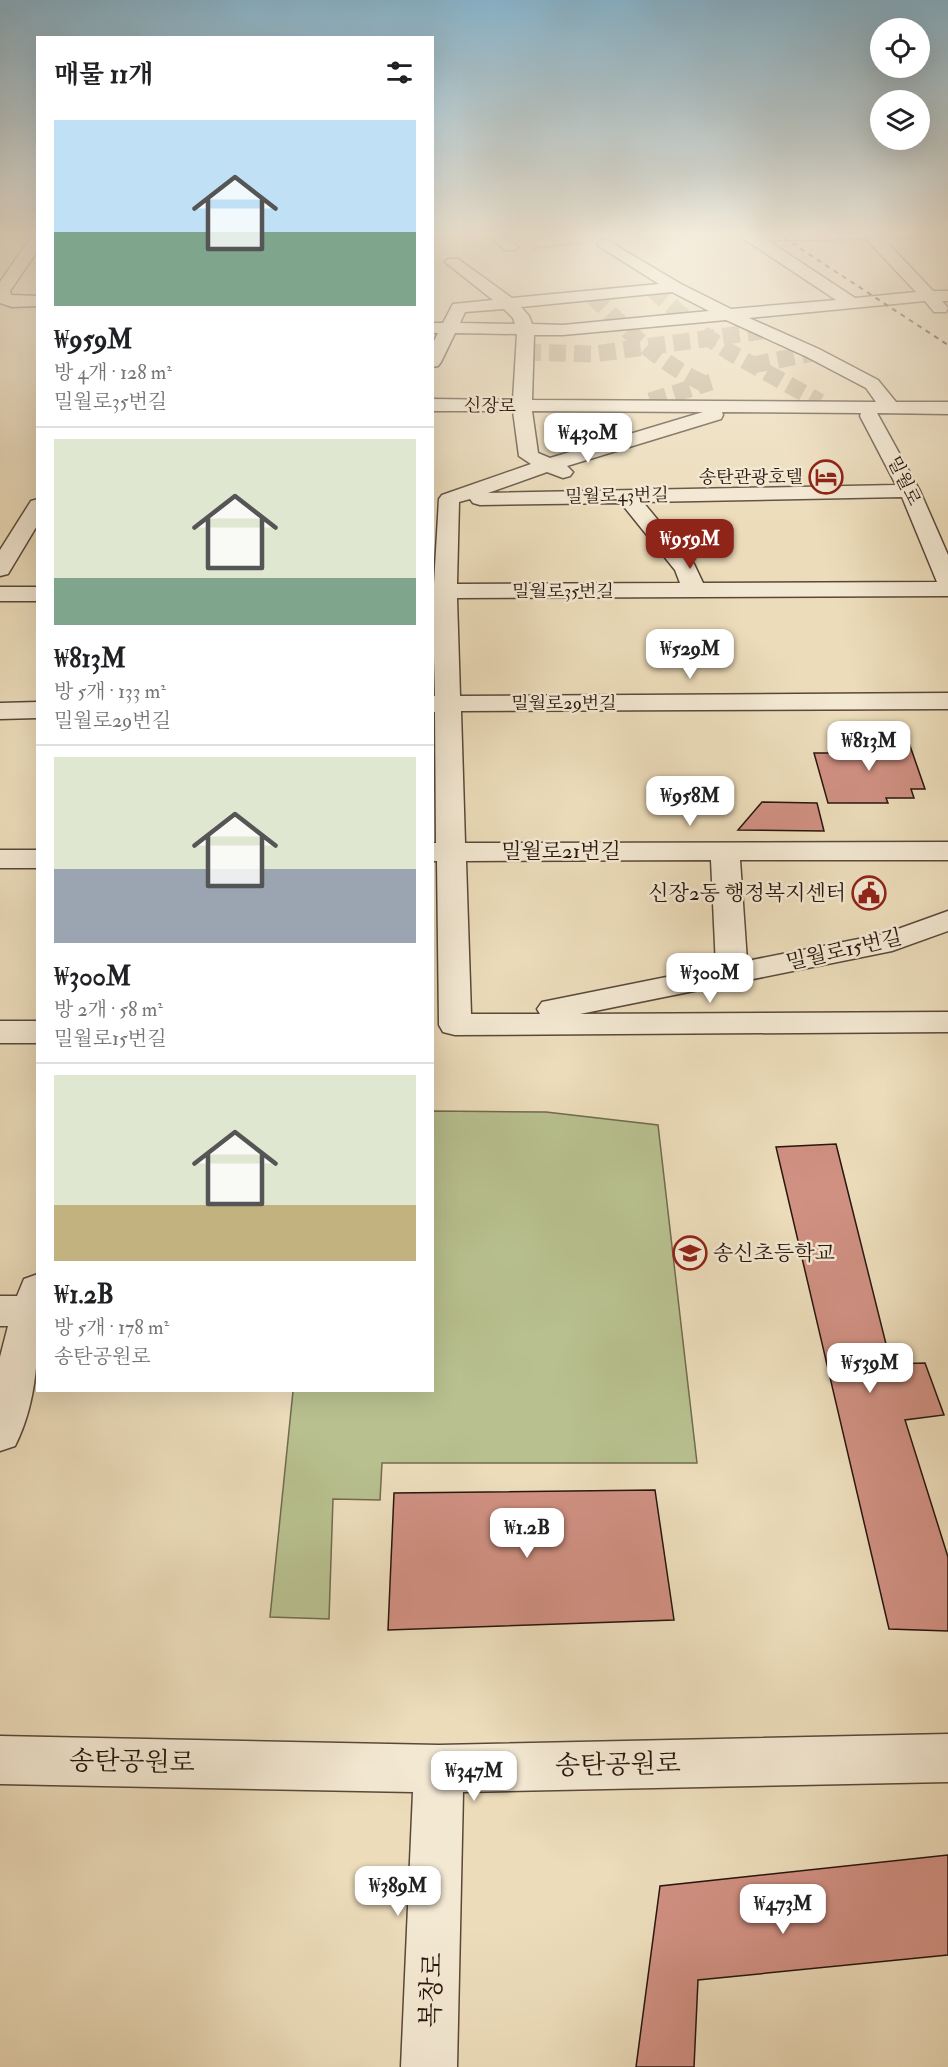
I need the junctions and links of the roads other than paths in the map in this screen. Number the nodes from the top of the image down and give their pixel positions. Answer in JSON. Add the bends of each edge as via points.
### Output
{"nodes":[{"id":1,"x":451,"y":328,"type":"edge"},
{"id":2,"x":468,"y":328,"type":"edge"},
{"id":3,"x":580,"y":328,"type":"edge"},
{"id":4,"x":759,"y":328,"type":"tunnel mouth"},
{"id":5,"x":526,"y":330,"type":"junction"},
{"id":6,"x":434,"y":358,"type":"edge"},
{"id":7,"x":887,"y":403,"type":"junction"},
{"id":8,"x":948,"y":403,"type":"edge"},
{"id":9,"x":434,"y":405,"type":"edge"},
{"id":10,"x":522,"y":406,"type":"junction"},
{"id":11,"x":948,"y":408,"type":"edge"},
{"id":12,"x":714,"y":415,"type":"junction"},
{"id":13,"x":869,"y":416,"type":"junction"},
{"id":14,"x":944,"y":421,"type":"edge"},
{"id":15,"x":549,"y":465,"type":"junction"},
{"id":16,"x":910,"y":491,"type":"junction"},
{"id":17,"x":618,"y":496,"type":"junction"},
{"id":18,"x":441,"y":500,"type":"edge"},
{"id":19,"x":36,"y":508,"type":"edge"},
{"id":20,"x":0,"y":569,"type":"edge"},
{"id":21,"x":948,"y":582,"type":"edge"},
{"id":22,"x":948,"y":589,"type":"edge"},
{"id":23,"x":694,"y":590,"type":"junction"},
{"id":24,"x":439,"y":591,"type":"edge"},
{"id":25,"x":0,"y":594,"type":"edge"},
{"id":26,"x":36,"y":594,"type":"edge"},
{"id":27,"x":948,"y":701,"type":"edge"},
{"id":28,"x":440,"y":704,"type":"edge"},
{"id":29,"x":36,"y":710,"type":"edge"},
{"id":30,"x":0,"y":711,"type":"edge"},
{"id":31,"x":725,"y":850,"type":"junction"},
{"id":32,"x":948,"y":851,"type":"edge"},
{"id":33,"x":442,"y":852,"type":"edge"},
{"id":34,"x":36,"y":859,"type":"edge"},
{"id":35,"x":0,"y":860,"type":"edge"},
{"id":36,"x":948,"y":920,"type":"edge"},
{"id":37,"x":732,"y":974,"type":"junction"},
{"id":38,"x":948,"y":1022,"type":"edge"},
{"id":39,"x":443,"y":1025,"type":"edge"},
{"id":40,"x":0,"y":1032,"type":"edge"},
{"id":41,"x":36,"y":1032,"type":"edge"},
{"id":42,"x":23,"y":1304,"type":"edge"},
{"id":43,"x":0,"y":1434,"type":"edge"},
{"id":44,"x":948,"y":1758,"type":"edge"},
{"id":45,"x":0,"y":1760,"type":"edge"},
{"id":46,"x":439,"y":1769,"type":"junction"},
{"id":47,"x":429,"y":2067,"type":"edge"}],
"edges":[{"from":1,"to":6,"type":"street"},
{"from":2,"to":5,"type":"street"},
{"from":3,"to":5,"type":"street"},
{"from":4,"to":7,"type":"street","via":[[864,379]]},
{"from":5,"to":10,"type":"street"},
{"from":7,"to":8,"type":"street"},
{"from":7,"to":10,"type":"street","via":[[547,401]]},
{"from":9,"to":10,"type":"street","name":"신장로"},
{"from":10,"to":11,"type":"street","name":"신장로"},
{"from":10,"to":12,"type":"street","via":[[550,415]]},
{"from":10,"to":15,"type":"street","via":[[530,456]]},
{"from":12,"to":13,"type":"street"},
{"from":12,"to":15,"type":"street"},
{"from":13,"to":14,"type":"street","via":[[920,415]]},
{"from":13,"to":16,"type":"street","name":"밀월로"},
{"from":15,"to":17,"type":"street"},
{"from":15,"to":18,"type":"street"},
{"from":16,"to":17,"type":"street","name":"밀월로43번길"},
{"from":16,"to":21,"type":"street","name":"밀월로"},
{"from":17,"to":18,"type":"street","name":"밀월로43번길"},
{"from":17,"to":23,"type":"street","via":[[686,569]]},
{"from":18,"to":24,"type":"street"},
{"from":19,"to":20,"type":"street"},
{"from":22,"to":23,"type":"street","name":"밀월로35번길"},
{"from":23,"to":24,"type":"street","name":"밀월로35번길"},
{"from":24,"to":28,"type":"street"},
{"from":25,"to":26,"type":"street"},
{"from":27,"to":28,"type":"street","name":"밀월로29번길"},
{"from":28,"to":33,"type":"street"},
{"from":29,"to":30,"type":"street"},
{"from":31,"to":32,"type":"street","name":"밀월로21번길"},
{"from":31,"to":33,"type":"street","name":"밀월로21번길"},
{"from":31,"to":37,"type":"street"},
{"from":33,"to":39,"type":"street"},
{"from":34,"to":35,"type":"street"},
{"from":36,"to":37,"type":"street","name":"밀월로15번길","via":[[892,942]]},
{"from":37,"to":39,"type":"street","name":"밀월로15번길","via":[[569,1007]]},
{"from":38,"to":39,"type":"street"},
{"from":40,"to":41,"type":"street"},
{"from":42,"to":43,"type":"street"},
{"from":44,"to":46,"type":"street","name":"송탄공원로"},
{"from":45,"to":46,"type":"street","name":"송탄공원로"},
{"from":46,"to":47,"type":"street","name":"복창로"}]}
